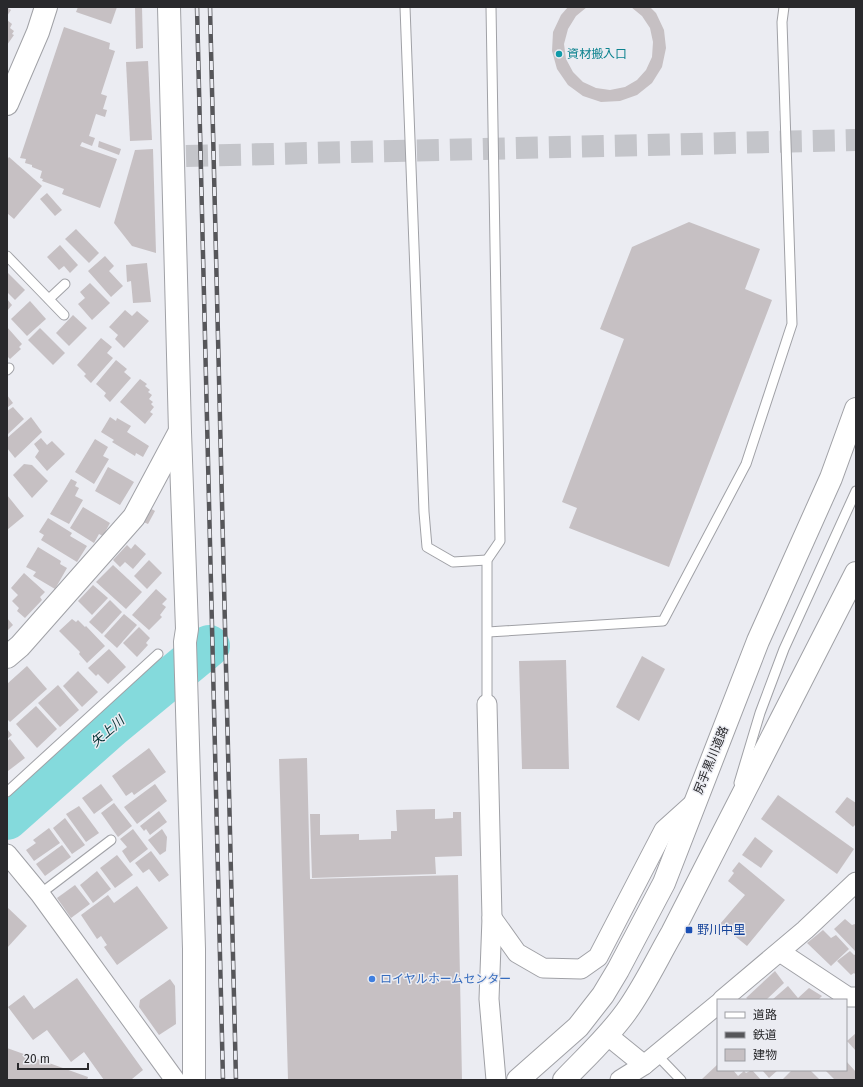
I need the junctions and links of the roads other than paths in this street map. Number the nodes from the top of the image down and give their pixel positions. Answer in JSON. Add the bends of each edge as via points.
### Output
{"nodes":[{"id":1,"x":46,"y":7,"type":"edge"},
{"id":2,"x":169,"y":7,"type":"edge"},
{"id":3,"x":405,"y":7,"type":"edge"},
{"id":4,"x":491,"y":7,"type":"edge"},
{"id":5,"x":784,"y":7,"type":"edge"},
{"id":6,"x":7,"y":104,"type":"edge"},
{"id":7,"x":7,"y":256,"type":"edge"},
{"id":8,"x":65,"y":284,"type":"dead end"},
{"id":9,"x":49,"y":299,"type":"junction"},
{"id":10,"x":64,"y":315,"type":"dead end"},
{"id":11,"x":856,"y":409,"type":"edge"},
{"id":12,"x":180,"y":432,"type":"junction"},
{"id":13,"x":856,"y":491,"type":"edge"},
{"id":14,"x":487,"y":560,"type":"junction"},
{"id":15,"x":856,"y":573,"type":"edge"},
{"id":16,"x":488,"y":632,"type":"junction"},
{"id":17,"x":158,"y":654,"type":"dead end"},
{"id":18,"x":7,"y":657,"type":"edge"},
{"id":19,"x":487,"y":704,"type":"joint"},
{"id":20,"x":7,"y":792,"type":"edge"},
{"id":21,"x":694,"y":803,"type":"junction"},
{"id":22,"x":726,"y":824,"type":"junction"},
{"id":23,"x":112,"y":840,"type":"dead end"},
{"id":24,"x":7,"y":854,"type":"edge"},
{"id":25,"x":856,"y":882,"type":"edge"},
{"id":26,"x":40,"y":894,"type":"junction"},
{"id":27,"x":492,"y":918,"type":"junction"},
{"id":28,"x":780,"y":952,"type":"junction"},
{"id":29,"x":856,"y":997,"type":"edge"},
{"id":30,"x":723,"y":999,"type":"edge"},
{"id":31,"x":717,"y":1005,"type":"edge"},
{"id":32,"x":607,"y":1035,"type":"junction"},
{"id":33,"x":650,"y":1060,"type":"junction"},
{"id":34,"x":175,"y":1080,"type":"edge"},
{"id":35,"x":194,"y":1080,"type":"edge"},
{"id":36,"x":496,"y":1080,"type":"edge"},
{"id":37,"x":518,"y":1080,"type":"edge"},
{"id":38,"x":564,"y":1080,"type":"edge"},
{"id":39,"x":620,"y":1080,"type":"edge"},
{"id":40,"x":680,"y":1080,"type":"edge"}],
"edges":[{"from":1,"to":6,"type":"street"},
{"from":2,"to":12,"type":"street","via":[[179,156]]},
{"from":3,"to":14,"type":"lane","via":[[427,547],[453,562]]},
{"from":4,"to":14,"type":"lane","via":[[500,541]]},
{"from":5,"to":16,"type":"lane","via":[[782,22],[792,324],[746,464],[663,622]]},
{"from":7,"to":9,"type":"lane"},
{"from":8,"to":9,"type":"lane"},
{"from":9,"to":10,"type":"lane"},
{"from":11,"to":21,"type":"street","name":"尻手黒川道路","via":[[831,478],[758,641]]},
{"from":12,"to":18,"type":"street","via":[[134,517],[20,646]]},
{"from":12,"to":35,"type":"street","via":[[194,949]]},
{"from":13,"to":22,"type":"lane","via":[[784,649],[760,713]]},
{"from":14,"to":16,"type":"lane"},
{"from":15,"to":22,"type":"street"},
{"from":16,"to":19,"type":"lane"},
{"from":17,"to":20,"type":"lane"},
{"from":19,"to":27,"type":"street"},
{"from":21,"to":27,"type":"street","via":[[664,830],[598,957],[581,969],[544,968],[517,953]]},
{"from":21,"to":37,"type":"street","name":"尻手黒川道路","via":[[664,883],[603,995],[578,1028]]},
{"from":22,"to":32,"type":"street","via":[[641,988]]},
{"from":23,"to":26,"type":"lane"},
{"from":24,"to":26,"type":"street"},
{"from":25,"to":28,"type":"street"},
{"from":26,"to":34,"type":"street"},
{"from":27,"to":36,"type":"street","via":[[490,999]]},
{"from":28,"to":29,"type":"street","via":[[848,997]]},
{"from":28,"to":30,"type":"street"},
{"from":31,"to":33,"type":"street"},
{"from":32,"to":33,"type":"street"},
{"from":32,"to":38,"type":"street"},
{"from":33,"to":39,"type":"street"},
{"from":33,"to":40,"type":"lane"}]}
